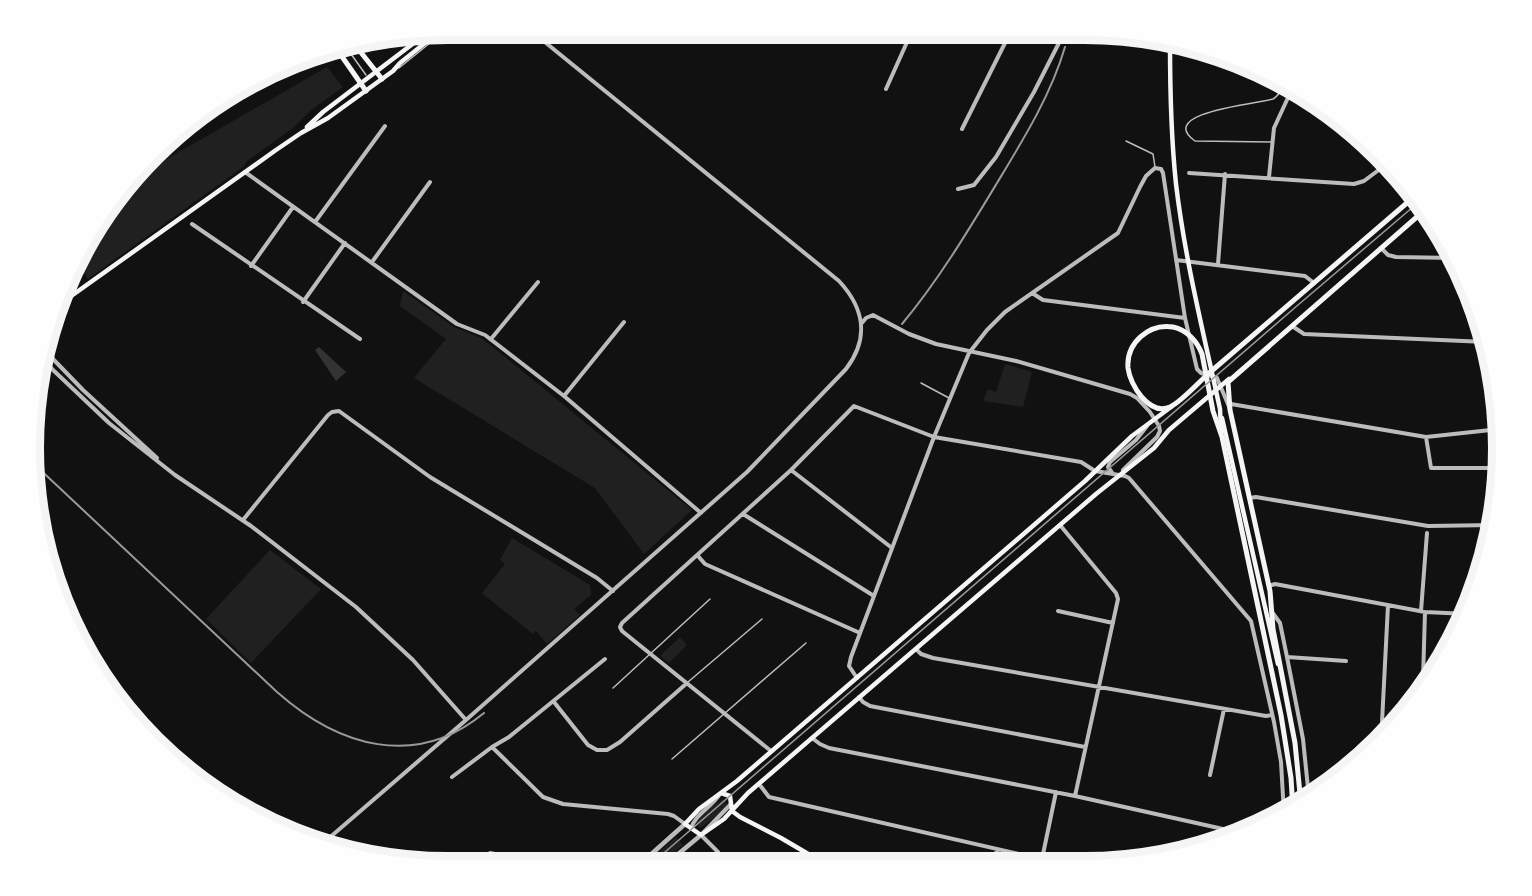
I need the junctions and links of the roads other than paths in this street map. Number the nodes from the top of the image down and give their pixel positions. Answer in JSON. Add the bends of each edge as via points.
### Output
{"nodes":[{"id":1,"x":542,"y":40,"type":"edge"},
{"id":2,"x":908,"y":40,"type":"edge"},
{"id":3,"x":1006,"y":40,"type":"edge"},
{"id":4,"x":1060,"y":40,"type":"edge"},
{"id":5,"x":428,"y":41,"type":"edge"},
{"id":6,"x":432,"y":41,"type":"edge"},
{"id":7,"x":416,"y":42,"type":"edge"},
{"id":8,"x":359,"y":50,"type":"edge"},
{"id":9,"x":1170,"y":50,"type":"edge"},
{"id":10,"x":350,"y":52,"type":"edge"},
{"id":11,"x":341,"y":55,"type":"edge"},
{"id":12,"x":393,"y":71,"type":"junction"},
{"id":13,"x":377,"y":72,"type":"junction"},
{"id":14,"x":369,"y":78,"type":"junction"},
{"id":15,"x":382,"y":79,"type":"junction"},
{"id":16,"x":361,"y":84,"type":"junction"},
{"id":17,"x":374,"y":85,"type":"junction"},
{"id":18,"x":886,"y":89,"type":"dead end"},
{"id":19,"x":366,"y":91,"type":"junction"},
{"id":20,"x":1281,"y":91,"type":"edge"},
{"id":21,"x":1289,"y":96,"type":"edge"},
{"id":22,"x":385,"y":126,"type":"dead end"},
{"id":23,"x":962,"y":129,"type":"dead end"},
{"id":24,"x":301,"y":133,"type":"junction"},
{"id":25,"x":1126,"y":141,"type":"dead end"},
{"id":26,"x":1271,"y":142,"type":"junction"},
{"id":27,"x":1155,"y":168,"type":"junction"},
{"id":28,"x":1380,"y":169,"type":"edge"},
{"id":29,"x":246,"y":172,"type":"junction"},
{"id":30,"x":1189,"y":173,"type":"dead end"},
{"id":31,"x":1225,"y":174,"type":"junction"},
{"id":32,"x":1269,"y":177,"type":"junction"},
{"id":33,"x":430,"y":182,"type":"dead end"},
{"id":34,"x":958,"y":189,"type":"dead end"},
{"id":35,"x":1408,"y":202,"type":"edge"},
{"id":36,"x":293,"y":207,"type":"junction"},
{"id":37,"x":1418,"y":216,"type":"edge"},
{"id":38,"x":315,"y":222,"type":"junction"},
{"id":39,"x":192,"y":224,"type":"dead end"},
{"id":40,"x":345,"y":243,"type":"junction"},
{"id":41,"x":1381,"y":248,"type":"junction"},
{"id":42,"x":1444,"y":258,"type":"edge"},
{"id":43,"x":1176,"y":260,"type":"junction"},
{"id":44,"x":372,"y":262,"type":"junction"},
{"id":45,"x":1218,"y":264,"type":"junction"},
{"id":46,"x":251,"y":266,"type":"junction"},
{"id":47,"x":538,"y":282,"type":"dead end"},
{"id":48,"x":1314,"y":283,"type":"junction"},
{"id":49,"x":1032,"y":293,"type":"junction"},
{"id":50,"x":70,"y":297,"type":"edge"},
{"id":51,"x":303,"y":302,"type":"junction"},
{"id":52,"x":1185,"y":318,"type":"junction"},
{"id":53,"x":624,"y":322,"type":"dead end"},
{"id":54,"x":861,"y":324,"type":"junction"},
{"id":55,"x":1291,"y":326,"type":"junction"},
{"id":56,"x":360,"y":339,"type":"dead end"},
{"id":57,"x":491,"y":339,"type":"junction"},
{"id":58,"x":1478,"y":342,"type":"edge"},
{"id":59,"x":971,"y":351,"type":"junction"},
{"id":60,"x":51,"y":354,"type":"edge"},
{"id":61,"x":49,"y":365,"type":"edge"},
{"id":62,"x":1208,"y":375,"type":"junction"},
{"id":63,"x":1229,"y":379,"type":"junction"},
{"id":64,"x":921,"y":383,"type":"dead end"},
{"id":65,"x":1221,"y":386,"type":"junction"},
{"id":66,"x":564,"y":396,"type":"junction"},
{"id":67,"x":950,"y":398,"type":"junction"},
{"id":68,"x":1145,"y":404,"type":"junction"},
{"id":69,"x":1171,"y":407,"type":"junction"},
{"id":70,"x":1230,"y":407,"type":"junction"},
{"id":71,"x":1220,"y":409,"type":"junction"},
{"id":72,"x":1156,"y":420,"type":"junction"},
{"id":73,"x":1148,"y":425,"type":"junction"},
{"id":74,"x":1491,"y":430,"type":"edge"},
{"id":75,"x":934,"y":437,"type":"junction"},
{"id":76,"x":1222,"y":437,"type":"junction"},
{"id":77,"x":1426,"y":437,"type":"junction"},
{"id":78,"x":1491,"y":468,"type":"edge"},
{"id":79,"x":791,"y":470,"type":"junction"},
{"id":80,"x":1095,"y":471,"type":"junction"},
{"id":81,"x":175,"y":475,"type":"junction"},
{"id":82,"x":1115,"y":475,"type":"junction"},
{"id":83,"x":1250,"y":498,"type":"junction"},
{"id":84,"x":701,"y":513,"type":"junction"},
{"id":85,"x":743,"y":514,"type":"junction"},
{"id":86,"x":243,"y":520,"type":"junction"},
{"id":87,"x":1060,"y":525,"type":"junction"},
{"id":88,"x":1484,"y":525,"type":"edge"},
{"id":89,"x":1427,"y":533,"type":"dead end"},
{"id":90,"x":892,"y":548,"type":"junction"},
{"id":91,"x":698,"y":556,"type":"junction"},
{"id":92,"x":1256,"y":584,"type":"junction"},
{"id":93,"x":1269,"y":585,"type":"junction"},
{"id":94,"x":613,"y":591,"type":"junction"},
{"id":95,"x":874,"y":596,"type":"junction"},
{"id":96,"x":710,"y":599,"type":"dead end"},
{"id":97,"x":1388,"y":605,"type":"junction"},
{"id":98,"x":1059,"y":611,"type":"dead end"},
{"id":99,"x":1272,"y":612,"type":"junction"},
{"id":100,"x":1423,"y":612,"type":"junction"},
{"id":101,"x":1456,"y":613,"type":"edge"},
{"id":102,"x":762,"y":619,"type":"dead end"},
{"id":103,"x":1113,"y":623,"type":"junction"},
{"id":104,"x":860,"y":633,"type":"junction"},
{"id":105,"x":806,"y":643,"type":"dead end"},
{"id":106,"x":916,"y":649,"type":"junction"},
{"id":107,"x":650,"y":653,"type":"junction"},
{"id":108,"x":1287,"y":657,"type":"junction"},
{"id":109,"x":605,"y":659,"type":"dead end"},
{"id":110,"x":1346,"y":661,"type":"dead end"},
{"id":111,"x":1423,"y":674,"type":"edge"},
{"id":112,"x":857,"y":678,"type":"junction"},
{"id":113,"x":687,"y":683,"type":"junction"},
{"id":114,"x":1283,"y":684,"type":"junction"},
{"id":115,"x":1098,"y":687,"type":"junction"},
{"id":116,"x":613,"y":688,"type":"dead end"},
{"id":117,"x":859,"y":697,"type":"junction"},
{"id":118,"x":554,"y":702,"type":"junction"},
{"id":119,"x":1224,"y":709,"type":"junction"},
{"id":120,"x":724,"y":713,"type":"junction"},
{"id":121,"x":1272,"y":715,"type":"junction"},
{"id":122,"x":466,"y":720,"type":"junction"},
{"id":123,"x":1382,"y":726,"type":"edge"},
{"id":124,"x":813,"y":738,"type":"junction"},
{"id":125,"x":492,"y":747,"type":"junction"},
{"id":126,"x":1085,"y":747,"type":"junction"},
{"id":127,"x":771,"y":751,"type":"junction"},
{"id":128,"x":672,"y":759,"type":"dead end"},
{"id":129,"x":1210,"y":775,"type":"dead end"},
{"id":130,"x":452,"y":777,"type":"dead end"},
{"id":131,"x":759,"y":784,"type":"junction"},
{"id":132,"x":1308,"y":788,"type":"edge"},
{"id":133,"x":1056,"y":792,"type":"junction"},
{"id":134,"x":1300,"y":793,"type":"edge"},
{"id":135,"x":720,"y":794,"type":"junction"},
{"id":136,"x":1075,"y":796,"type":"junction"},
{"id":137,"x":1292,"y":799,"type":"edge"},
{"id":138,"x":731,"y":803,"type":"junction"},
{"id":139,"x":1283,"y":803,"type":"edge"},
{"id":140,"x":732,"y":811,"type":"junction"},
{"id":141,"x":685,"y":824,"type":"junction"},
{"id":142,"x":691,"y":829,"type":"junction"},
{"id":143,"x":1226,"y":830,"type":"edge"},
{"id":144,"x":701,"y":835,"type":"junction"},
{"id":145,"x":329,"y":838,"type":"edge"},
{"id":146,"x":997,"y":849,"type":"junction"},
{"id":147,"x":649,"y":856,"type":"edge"},
{"id":148,"x":676,"y":856,"type":"edge"},
{"id":149,"x":718,"y":856,"type":"edge"},
{"id":150,"x":812,"y":856,"type":"edge"},
{"id":151,"x":995,"y":856,"type":"edge"},
{"id":152,"x":1028,"y":856,"type":"edge"},
{"id":153,"x":1043,"y":856,"type":"edge"}],
"edges":[{"from":1,"to":54,"type":"street","via":[[839,281],[852,298]]},
{"from":2,"to":18,"type":"street"},
{"from":3,"to":23,"type":"street"},
{"from":4,"to":34,"type":"street","via":[[996,157],[974,185]]},
{"from":5,"to":12,"type":"main road"},
{"from":6,"to":12,"type":"lane"},
{"from":7,"to":13,"type":"main road"},
{"from":8,"to":13,"type":"main road"},
{"from":9,"to":71,"type":"main road","via":[[1172,127],[1183,231]]},
{"from":10,"to":14,"type":"lane"},
{"from":11,"to":16,"type":"main road"},
{"from":12,"to":15,"type":"main road"},
{"from":13,"to":14,"type":"main road"},
{"from":13,"to":15,"type":"main road"},
{"from":14,"to":16,"type":"main road"},
{"from":14,"to":17,"type":"lane"},
{"from":15,"to":17,"type":"main road"},
{"from":16,"to":19,"type":"main road"},
{"from":16,"to":24,"type":"main road"},
{"from":17,"to":19,"type":"main road"},
{"from":19,"to":24,"type":"main road"},
{"from":20,"to":26,"type":"lane","via":[[1268,100],[1196,116],[1188,124],[1188,135],[1195,141]]},
{"from":21,"to":26,"type":"street"},
{"from":22,"to":38,"type":"street"},
{"from":24,"to":29,"type":"main road"},
{"from":25,"to":27,"type":"lane","via":[[1153,153]]},
{"from":26,"to":32,"type":"street"},
{"from":27,"to":43,"type":"street","via":[[1162,172]]},
{"from":27,"to":49,"type":"street","via":[[1140,187],[1118,233]]},
{"from":28,"to":32,"type":"street","via":[[1354,184]]},
{"from":29,"to":36,"type":"street"},
{"from":29,"to":50,"type":"main road"},
{"from":30,"to":31,"type":"street"},
{"from":31,"to":32,"type":"street"},
{"from":31,"to":45,"type":"street"},
{"from":33,"to":44,"type":"street"},
{"from":35,"to":48,"type":"main road"},
{"from":36,"to":38,"type":"street"},
{"from":36,"to":46,"type":"street"},
{"from":37,"to":41,"type":"main road"},
{"from":38,"to":40,"type":"street"},
{"from":39,"to":46,"type":"street"},
{"from":40,"to":44,"type":"street"},
{"from":40,"to":51,"type":"street"},
{"from":41,"to":42,"type":"street","via":[[1391,256]]},
{"from":41,"to":55,"type":"main road"},
{"from":43,"to":45,"type":"street"},
{"from":43,"to":52,"type":"street"},
{"from":44,"to":57,"type":"street","via":[[457,324]]},
{"from":45,"to":48,"type":"street","via":[[1305,276]]},
{"from":46,"to":51,"type":"street"},
{"from":47,"to":57,"type":"street"},
{"from":48,"to":62,"type":"main road"},
{"from":49,"to":52,"type":"street","via":[[1043,300]]},
{"from":49,"to":59,"type":"street","via":[[1005,312]]},
{"from":51,"to":56,"type":"street"},
{"from":52,"to":62,"type":"street","via":[[1197,369]]},
{"from":53,"to":66,"type":"street"},
{"from":54,"to":59,"type":"street","via":[[873,315],[921,340]]},
{"from":54,"to":84,"type":"street","via":[[858,350],[846,369],[774,446]]},
{"from":55,"to":58,"type":"street","via":[[1304,334]]},
{"from":55,"to":63,"type":"main road"},
{"from":57,"to":66,"type":"street"},
{"from":59,"to":67,"type":"street"},
{"from":59,"to":68,"type":"street","via":[[1130,394]]},
{"from":60,"to":81,"type":"street","via":[[83,390]]},
{"from":61,"to":81,"type":"street","via":[[77,395]]},
{"from":62,"to":65,"type":"street","via":[[1215,376]]},
{"from":62,"to":69,"type":"main road"},
{"from":63,"to":65,"type":"main road"},
{"from":63,"to":70,"type":"main road"},
{"from":64,"to":67,"type":"lane"},
{"from":65,"to":70,"type":"street"},
{"from":65,"to":82,"type":"main road","via":[[1154,448]]},
{"from":66,"to":84,"type":"street"},
{"from":67,"to":75,"type":"street"},
{"from":68,"to":69,"type":"main road"},
{"from":68,"to":72,"type":"street"},
{"from":68,"to":76,"type":"main road","via":[[1128,368],[1131,351],[1139,337],[1150,330],[1173,327],[1187,333],[1200,348]]},
{"from":69,"to":72,"type":"main road"},
{"from":70,"to":77,"type":"street"},
{"from":70,"to":83,"type":"main road"},
{"from":71,"to":76,"type":"main road"},
{"from":71,"to":92,"type":"main road"},
{"from":72,"to":73,"type":"main road"},
{"from":72,"to":82,"type":"street","via":[[1160,429],[1157,437]]},
{"from":73,"to":80,"type":"main road"},
{"from":73,"to":82,"type":"street","via":[[1110,462],[1108,467]]},
{"from":74,"to":77,"type":"street"},
{"from":75,"to":79,"type":"street","via":[[854,406]]},
{"from":75,"to":80,"type":"street","via":[[1082,462]]},
{"from":75,"to":90,"type":"street"},
{"from":76,"to":92,"type":"main road"},
{"from":77,"to":78,"type":"street","via":[[1431,468]]},
{"from":79,"to":85,"type":"street"},
{"from":79,"to":90,"type":"street"},
{"from":80,"to":82,"type":"street"},
{"from":80,"to":112,"type":"main road"},
{"from":81,"to":86,"type":"street"},
{"from":82,"to":87,"type":"main road"},
{"from":82,"to":121,"type":"street","via":[[1130,478],[1249,618]]},
{"from":83,"to":88,"type":"street","via":[[1428,526]]},
{"from":83,"to":93,"type":"main road"},
{"from":84,"to":94,"type":"street"},
{"from":85,"to":91,"type":"street"},
{"from":85,"to":95,"type":"street"},
{"from":86,"to":94,"type":"street","via":[[327,415],[339,411],[430,477]]},
{"from":86,"to":122,"type":"street","via":[[356,607],[413,660]]},
{"from":87,"to":103,"type":"street","via":[[1116,592]]},
{"from":87,"to":106,"type":"main road"},
{"from":89,"to":100,"type":"street"},
{"from":90,"to":95,"type":"street"},
{"from":91,"to":104,"type":"street","via":[[705,564]]},
{"from":91,"to":107,"type":"street","via":[[622,623],[622,631]]},
{"from":92,"to":114,"type":"main road"},
{"from":92,"to":137,"type":"main road","via":[[1286,745]]},
{"from":93,"to":97,"type":"street"},
{"from":93,"to":99,"type":"main road"},
{"from":94,"to":122,"type":"street"},
{"from":95,"to":104,"type":"street"},
{"from":96,"to":107,"type":"lane"},
{"from":97,"to":100,"type":"street"},
{"from":97,"to":123,"type":"street"},
{"from":98,"to":103,"type":"street"},
{"from":99,"to":108,"type":"street","via":[[1281,623]]},
{"from":99,"to":114,"type":"main road"},
{"from":100,"to":101,"type":"street"},
{"from":100,"to":111,"type":"street"},
{"from":102,"to":113,"type":"lane"},
{"from":103,"to":115,"type":"street"},
{"from":104,"to":112,"type":"street","via":[[849,666]]},
{"from":105,"to":120,"type":"lane"},
{"from":106,"to":115,"type":"street","via":[[933,658]]},
{"from":106,"to":117,"type":"main road"},
{"from":107,"to":113,"type":"street"},
{"from":107,"to":116,"type":"lane"},
{"from":108,"to":110,"type":"street"},
{"from":108,"to":132,"type":"street"},
{"from":109,"to":118,"type":"street"},
{"from":112,"to":127,"type":"main road"},
{"from":113,"to":118,"type":"street","via":[[615,746],[604,751],[588,745]]},
{"from":113,"to":120,"type":"street"},
{"from":114,"to":134,"type":"main road"},
{"from":115,"to":119,"type":"street"},
{"from":115,"to":126,"type":"street"},
{"from":117,"to":124,"type":"main road"},
{"from":117,"to":126,"type":"street","via":[[870,706]]},
{"from":118,"to":125,"type":"street"},
{"from":119,"to":121,"type":"street"},
{"from":119,"to":129,"type":"street"},
{"from":120,"to":127,"type":"street"},
{"from":120,"to":128,"type":"lane"},
{"from":121,"to":139,"type":"street"},
{"from":122,"to":145,"type":"street"},
{"from":124,"to":131,"type":"main road"},
{"from":124,"to":133,"type":"street","via":[[829,748]]},
{"from":125,"to":130,"type":"street"},
{"from":125,"to":141,"type":"street","via":[[543,797],[555,803],[668,814]]},
{"from":126,"to":136,"type":"street"},
{"from":127,"to":135,"type":"main road"},
{"from":131,"to":140,"type":"main road"},
{"from":131,"to":146,"type":"street","via":[[769,797]]},
{"from":133,"to":136,"type":"street"},
{"from":133,"to":153,"type":"street"},
{"from":135,"to":138,"type":"main road","via":[[730,796]]},
{"from":135,"to":141,"type":"main road","via":[[699,808]]},
{"from":135,"to":142,"type":"street"},
{"from":136,"to":143,"type":"street"},
{"from":138,"to":140,"type":"main road"},
{"from":138,"to":144,"type":"street"},
{"from":140,"to":144,"type":"main road"},
{"from":140,"to":150,"type":"main road"},
{"from":141,"to":142,"type":"main road"},
{"from":141,"to":147,"type":"street"},
{"from":142,"to":144,"type":"main road"},
{"from":144,"to":148,"type":"street"},
{"from":144,"to":149,"type":"street"},
{"from":146,"to":151,"type":"street"},
{"from":146,"to":152,"type":"street"}]}
